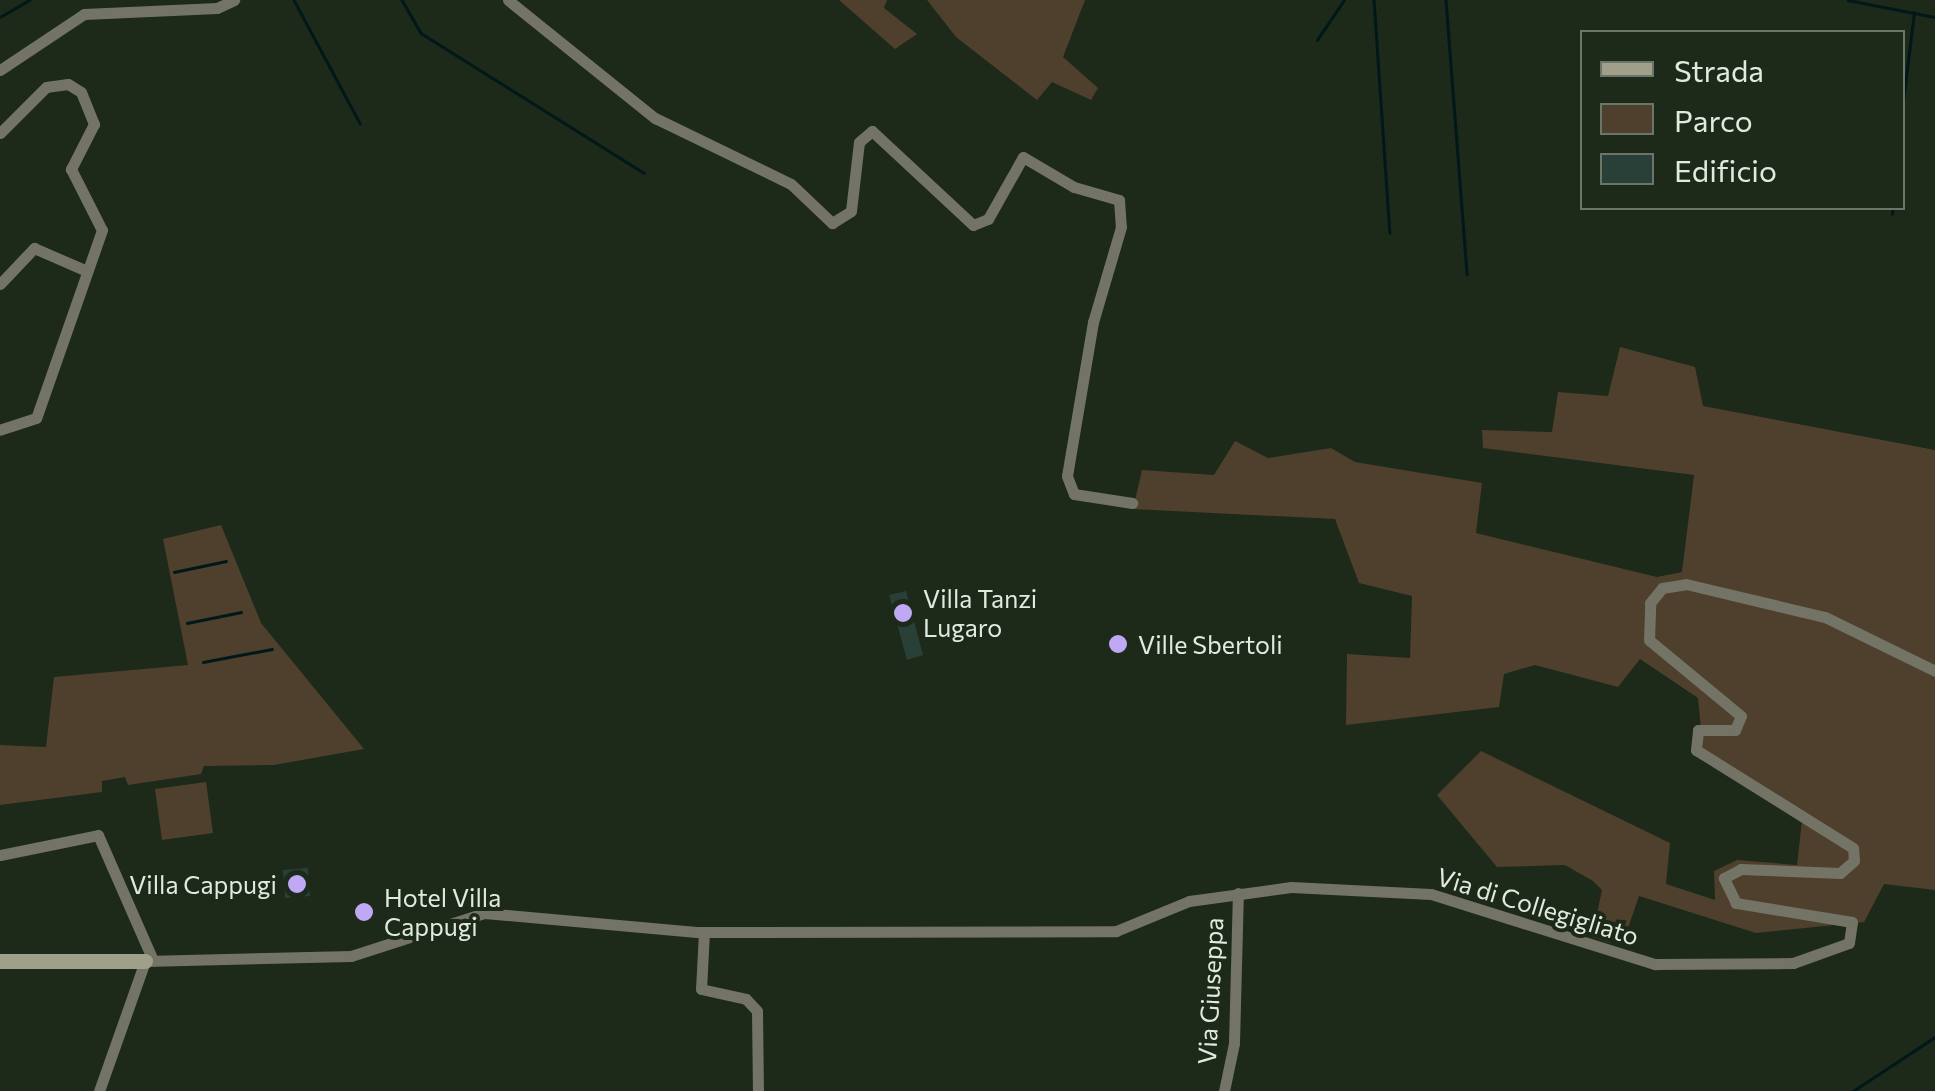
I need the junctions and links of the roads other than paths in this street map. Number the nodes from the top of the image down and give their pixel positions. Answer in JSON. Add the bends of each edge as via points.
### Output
{"nodes":[{"id":1,"x":234,"y":0,"type":"edge"},
{"id":2,"x":508,"y":0,"type":"edge"},
{"id":3,"x":184,"y":4,"type":"edge"},
{"id":4,"x":0,"y":70,"type":"edge"},
{"id":5,"x":0,"y":132,"type":"edge"},
{"id":6,"x":87,"y":271,"type":"junction"},
{"id":7,"x":0,"y":284,"type":"edge"},
{"id":8,"x":0,"y":430,"type":"edge"},
{"id":9,"x":1132,"y":503,"type":"dead end"},
{"id":10,"x":1935,"y":671,"type":"edge"},
{"id":11,"x":0,"y":856,"type":"edge"},
{"id":12,"x":1238,"y":893,"type":"junction"},
{"id":13,"x":704,"y":932,"type":"junction"},
{"id":14,"x":149,"y":960,"type":"junction"},
{"id":15,"x":0,"y":961,"type":"edge"},
{"id":16,"x":99,"y":1091,"type":"edge"},
{"id":17,"x":758,"y":1091,"type":"edge"},
{"id":18,"x":1224,"y":1091,"type":"edge"}],
"edges":[{"from":1,"to":3,"type":"street"},
{"from":2,"to":9,"type":"street","via":[[655,118],[791,184],[832,224],[844,222],[853,206],[866,133],[882,136],[975,225],[989,217],[1018,159],[1030,158],[1074,187],[1122,203],[1066,476],[1074,494]]},
{"from":3,"to":4,"type":"street","via":[[84,14]]},
{"from":5,"to":6,"type":"street","via":[[46,88],[68,84],[85,98],[94,124],[71,169],[102,230]]},
{"from":6,"to":7,"type":"street","via":[[34,248]]},
{"from":6,"to":8,"type":"street","via":[[34,421]]},
{"from":10,"to":12,"type":"street","name":"Via di Collegigliato","via":[[1825,616],[1686,584],[1662,588],[1645,617],[1649,640],[1741,716],[1735,730],[1698,730],[1696,750],[1844,837],[1855,855],[1840,873],[1735,869],[1724,890],[1742,904],[1845,918],[1855,930],[1848,943],[1776,966],[1672,965],[1432,894],[1291,887]]},
{"from":11,"to":14,"type":"street","via":[[98,834]]},
{"from":12,"to":13,"type":"street","name":"Via di Collegigliato","via":[[1183,903],[1116,931]]},
{"from":12,"to":18,"type":"street","name":"Via Giuseppa","via":[[1234,1044]]},
{"from":13,"to":14,"type":"street","name":"Via di Collegigliato","via":[[493,913],[351,956]]},
{"from":13,"to":17,"type":"street","via":[[701,988],[746,999],[757,1011]]},
{"from":14,"to":15,"type":"street"},
{"from":14,"to":16,"type":"street"}]}
